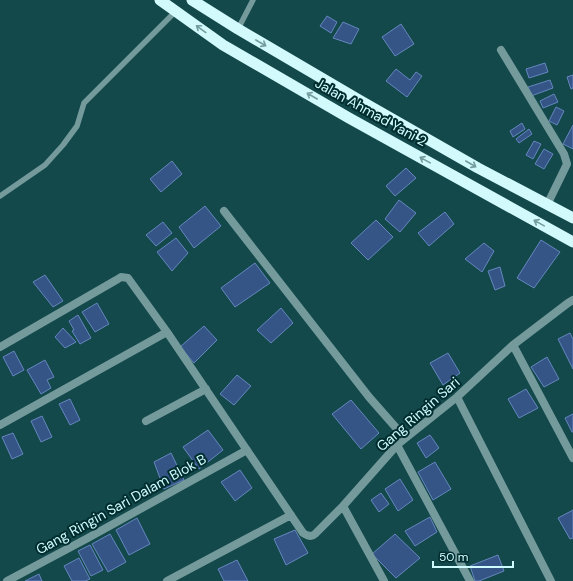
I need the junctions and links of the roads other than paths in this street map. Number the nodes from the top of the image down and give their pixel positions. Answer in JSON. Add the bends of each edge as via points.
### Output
{"nodes":[{"id":1,"x":160,"y":0,"type":"edge"},
{"id":2,"x":192,"y":0,"type":"edge"},
{"id":3,"x":253,"y":0,"type":"edge"},
{"id":4,"x":176,"y":11,"type":"junction"},
{"id":5,"x":238,"y":29,"type":"junction"},
{"id":6,"x":500,"y":50,"type":"dead end"},
{"id":7,"x":0,"y":196,"type":"edge"},
{"id":8,"x":547,"y":204,"type":"junction"},
{"id":9,"x":224,"y":211,"type":"dead end"},
{"id":10,"x":573,"y":218,"type":"edge"},
{"id":11,"x":573,"y":242,"type":"edge"},
{"id":12,"x":573,"y":300,"type":"edge"},
{"id":13,"x":167,"y":332,"type":"junction"},
{"id":14,"x":0,"y":346,"type":"edge"},
{"id":15,"x":515,"y":347,"type":"junction"},
{"id":16,"x":206,"y":389,"type":"junction"},
{"id":17,"x":457,"y":398,"type":"junction"},
{"id":18,"x":146,"y":422,"type":"dead end"},
{"id":19,"x":0,"y":425,"type":"edge"},
{"id":20,"x":405,"y":438,"type":"junction"},
{"id":21,"x":400,"y":449,"type":"junction"},
{"id":22,"x":247,"y":450,"type":"junction"},
{"id":23,"x":573,"y":458,"type":"edge"},
{"id":24,"x":343,"y":506,"type":"junction"},
{"id":25,"x":291,"y":515,"type":"junction"},
{"id":26,"x":8,"y":581,"type":"edge"},
{"id":27,"x":167,"y":581,"type":"edge"},
{"id":28,"x":384,"y":581,"type":"edge"},
{"id":29,"x":470,"y":581,"type":"edge"},
{"id":30,"x":551,"y":581,"type":"edge"}],
"edges":[{"from":1,"to":4,"type":"highway","name":"Jalan Ahmad Yani 2"},
{"from":2,"to":5,"type":"highway","name":"Jalan Ahmad Yani 2"},
{"from":3,"to":5,"type":"lane"},
{"from":4,"to":7,"type":"lane","via":[[84,103],[77,126],[45,165]]},
{"from":11,"to":4,"type":"highway","name":"Jalan Ahmad Yani 2","one_way":true,"via":[[223,45]]},
{"from":5,"to":8,"type":"highway","name":"Jalan Ahmad Yani 2","one_way":true,"via":[[478,168]]},
{"from":6,"to":8,"type":"street","via":[[564,154],[567,164]]},
{"from":8,"to":10,"type":"highway","name":"Jalan Ahmad Yani 2"},
{"from":9,"to":20,"type":"street","via":[[369,397]]},
{"from":12,"to":15,"type":"street","name":"Gang Ringin Sari"},
{"from":13,"to":14,"type":"street","via":[[128,278],[121,277]]},
{"from":13,"to":16,"type":"street"},
{"from":13,"to":19,"type":"street"},
{"from":15,"to":17,"type":"street","name":"Gang Ringin Sari"},
{"from":15,"to":23,"type":"street"},
{"from":16,"to":18,"type":"street"},
{"from":16,"to":22,"type":"street"},
{"from":17,"to":20,"type":"street","name":"Gang Ringin Sari"},
{"from":17,"to":30,"type":"street"},
{"from":20,"to":21,"type":"street","name":"Gang Ringin Sari"},
{"from":21,"to":24,"type":"street","name":"Gang Ringin Sari"},
{"from":21,"to":29,"type":"street"},
{"from":22,"to":25,"type":"street"},
{"from":22,"to":26,"type":"street","name":"Gang Ringin Sari Dalam Blok B"},
{"from":24,"to":25,"type":"street","name":"Gang Ringin Sari","via":[[312,536],[303,532]]},
{"from":24,"to":28,"type":"street"},
{"from":25,"to":27,"type":"street"}]}
